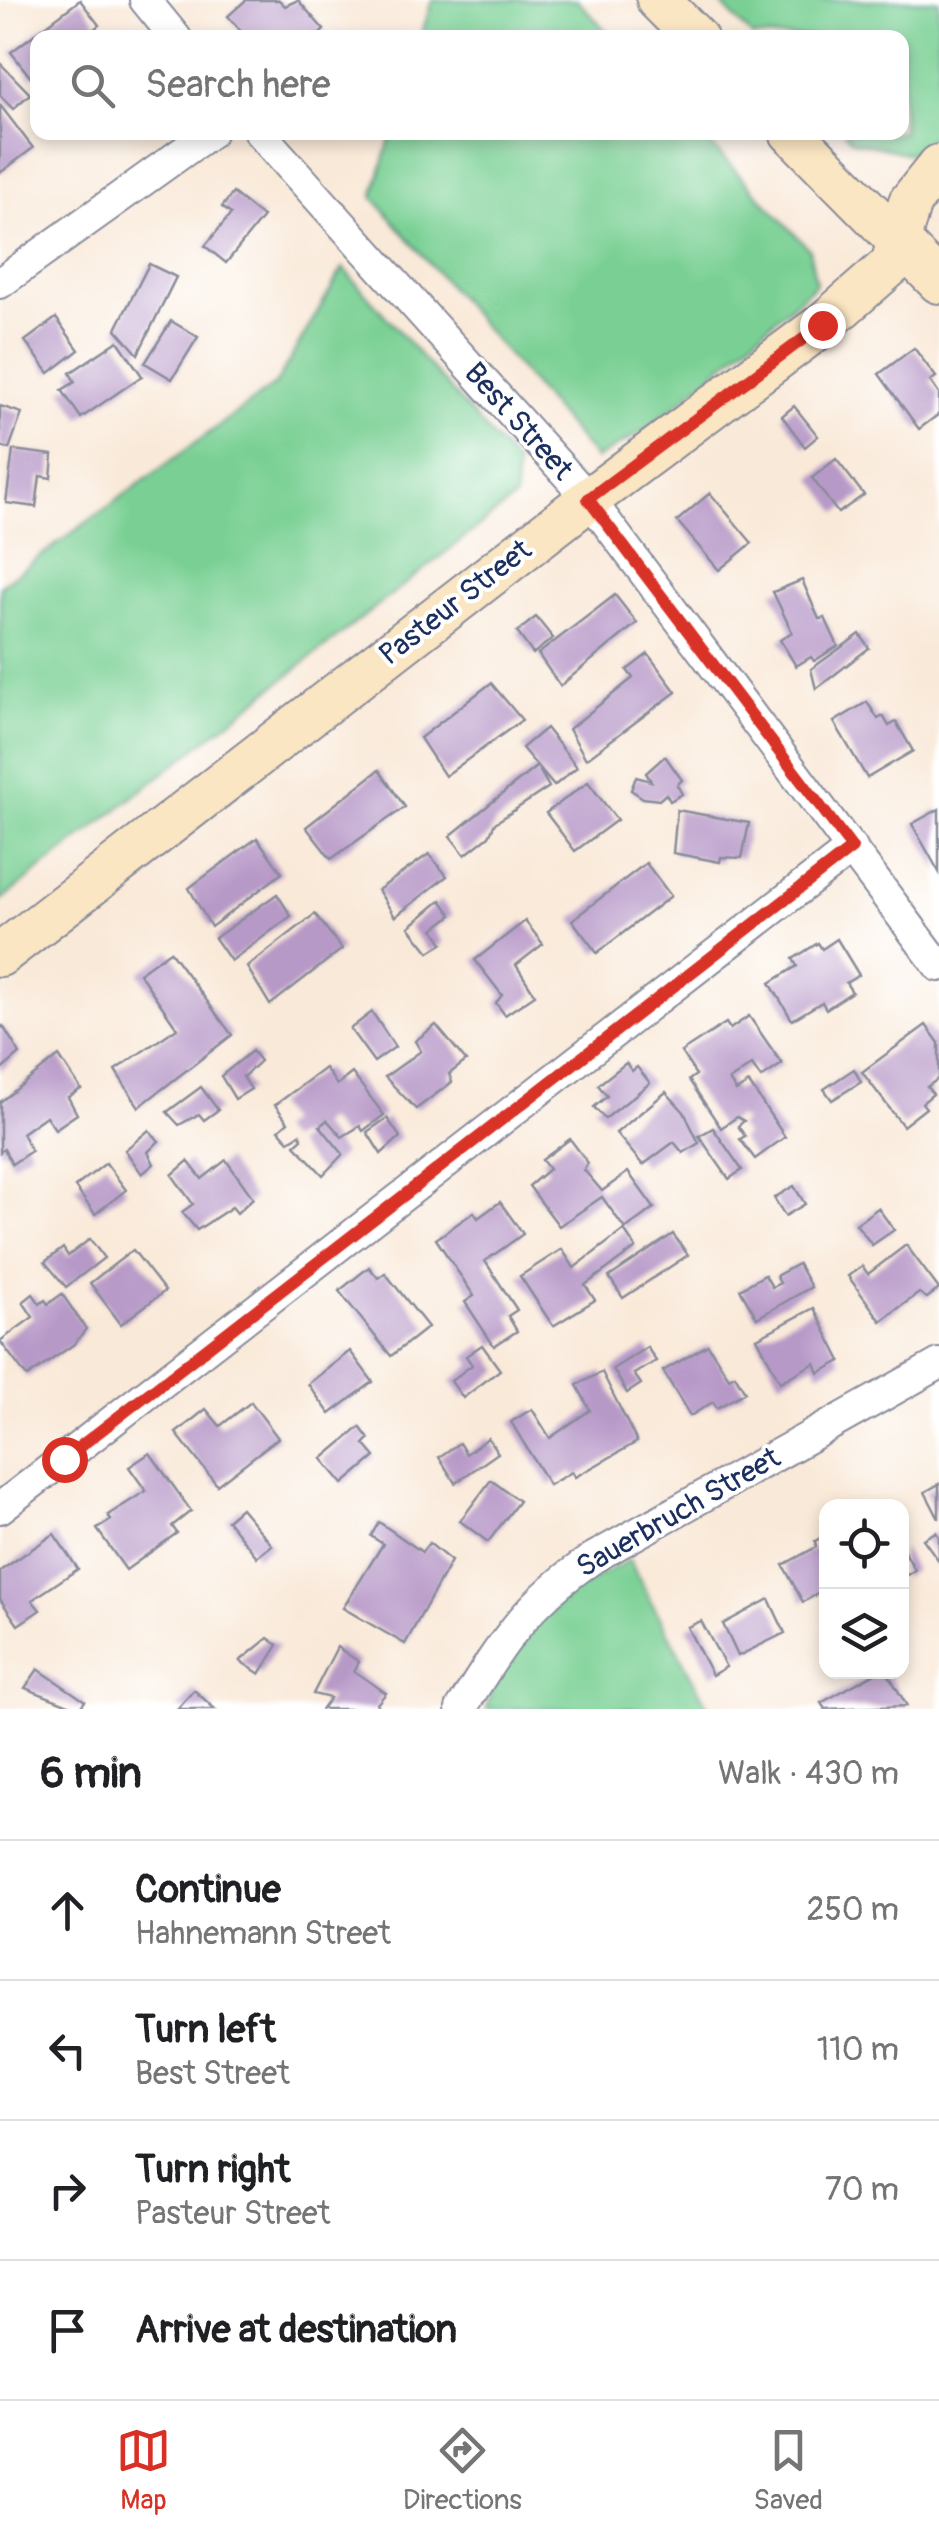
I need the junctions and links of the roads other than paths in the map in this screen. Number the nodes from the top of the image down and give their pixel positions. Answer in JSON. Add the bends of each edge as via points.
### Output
{"nodes":[{"id":1,"x":144,"y":0,"type":"edge"},
{"id":2,"x":658,"y":0,"type":"edge"},
{"id":3,"x":169,"y":30,"type":"edge"},
{"id":4,"x":688,"y":30,"type":"edge"},
{"id":5,"x":200,"y":140,"type":"edge"},
{"id":6,"x":265,"y":140,"type":"edge"},
{"id":7,"x":799,"y":140,"type":"edge"},
{"id":8,"x":939,"y":166,"type":"edge"},
{"id":9,"x":900,"y":242,"type":"junction"},
{"id":10,"x":939,"y":282,"type":"edge"},
{"id":11,"x":0,"y":283,"type":"edge"},
{"id":12,"x":588,"y":499,"type":"junction"},
{"id":13,"x":852,"y":848,"type":"junction"},
{"id":14,"x":0,"y":955,"type":"edge"},
{"id":15,"x":939,"y":966,"type":"edge"},
{"id":16,"x":939,"y":1364,"type":"edge"},
{"id":17,"x":0,"y":1508,"type":"edge"},
{"id":18,"x":461,"y":1709,"type":"edge"}],
"edges":[{"from":1,"to":3,"type":"street"},
{"from":2,"to":4,"type":"main road"},
{"from":5,"to":11,"type":"street"},
{"from":6,"to":12,"type":"street","name":"Best Street"},
{"from":7,"to":9,"type":"main road"},
{"from":8,"to":9,"type":"main road","name":"Pasteur Street","via":[[910,202]]},
{"from":9,"to":10,"type":"main road"},
{"from":9,"to":12,"type":"main road","name":"Pasteur Street","via":[[892,264],[822,325]]},
{"from":12,"to":13,"type":"street","name":"Best Street"},
{"from":12,"to":14,"type":"main road","name":"Pasteur Street"},
{"from":13,"to":15,"type":"street","name":"Best Street"},
{"from":13,"to":17,"type":"street"},
{"from":16,"to":18,"type":"street","name":"Sauerbruch Street","via":[[548,1588],[506,1634]]}]}
